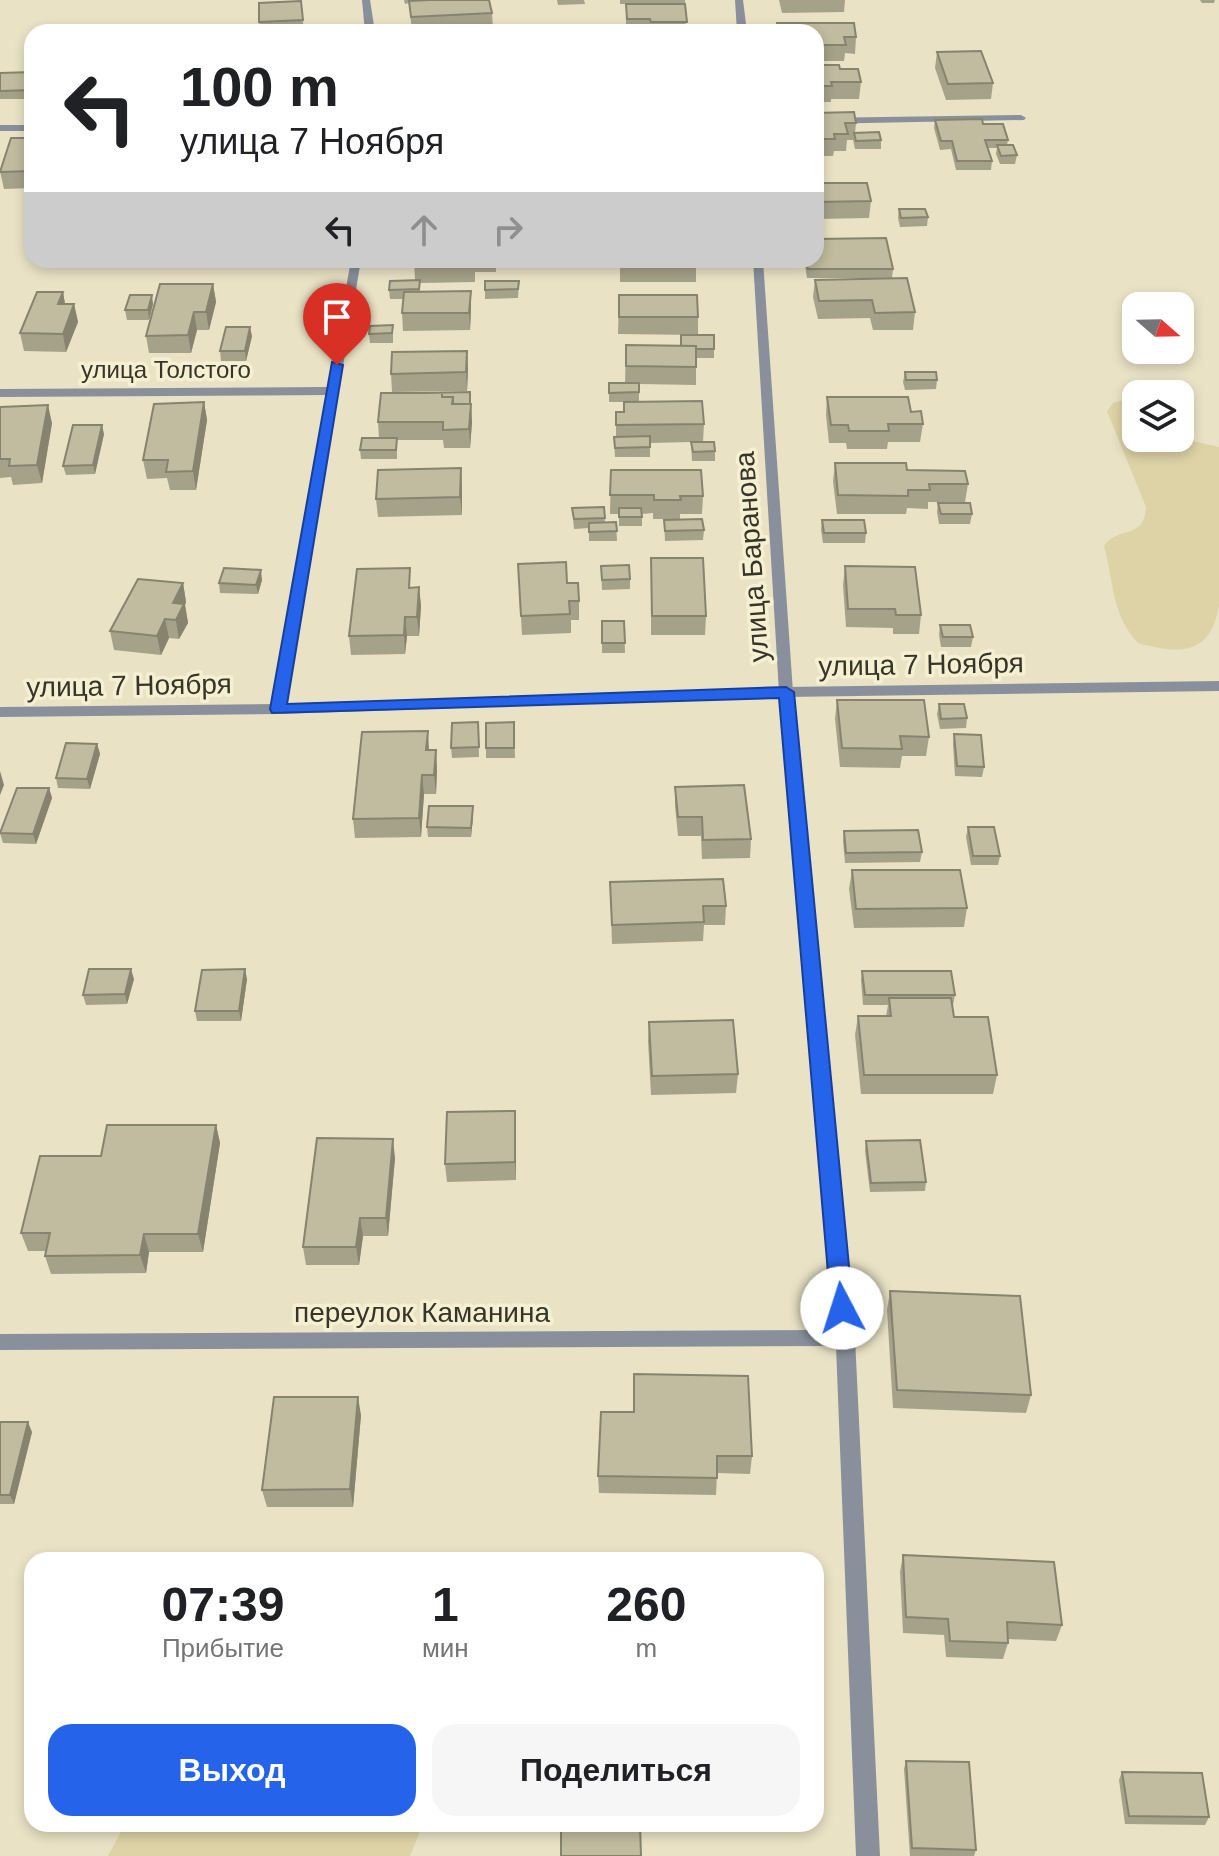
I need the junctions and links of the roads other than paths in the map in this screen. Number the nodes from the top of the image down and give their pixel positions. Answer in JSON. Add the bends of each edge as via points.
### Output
{"nodes":[{"id":1,"x":366,"y":0,"type":"edge"},
{"id":2,"x":739,"y":0,"type":"edge"},
{"id":3,"x":369,"y":24,"type":"edge"},
{"id":4,"x":741,"y":24,"type":"edge"},
{"id":5,"x":1021,"y":118,"type":"dead end"},
{"id":6,"x":824,"y":121,"type":"edge"},
{"id":7,"x":0,"y":128,"type":"edge"},
{"id":8,"x":24,"y":128,"type":"edge"},
{"id":9,"x":355,"y":268,"type":"edge"},
{"id":10,"x":759,"y":268,"type":"edge"},
{"id":11,"x":332,"y":391,"type":"junction"},
{"id":12,"x":0,"y":393,"type":"edge"},
{"id":13,"x":1219,"y":686,"type":"edge"},
{"id":14,"x":786,"y":692,"type":"junction"},
{"id":15,"x":278,"y":709,"type":"junction"},
{"id":16,"x":0,"y":712,"type":"edge"},
{"id":17,"x":845,"y":1338,"type":"junction"},
{"id":18,"x":0,"y":1342,"type":"edge"},
{"id":19,"x":868,"y":1856,"type":"edge"}],
"edges":[{"from":1,"to":3,"type":"street"},
{"from":2,"to":4,"type":"street"},
{"from":5,"to":6,"type":"street"},
{"from":7,"to":8,"type":"street"},
{"from":9,"to":11,"type":"street"},
{"from":10,"to":14,"type":"street","name":"улица Баранова"},
{"from":11,"to":12,"type":"street","name":"улица Толстого"},
{"from":11,"to":15,"type":"street"},
{"from":13,"to":14,"type":"street","name":"улица 7 Ноября"},
{"from":14,"to":15,"type":"street","name":"улица 7 Ноября"},
{"from":14,"to":17,"type":"street","name":"улица Баранова"},
{"from":15,"to":16,"type":"street","name":"улица 7 Ноября"},
{"from":17,"to":18,"type":"street","name":"переулок Каманина"},
{"from":17,"to":19,"type":"street","name":"улица Баранова"}]}
